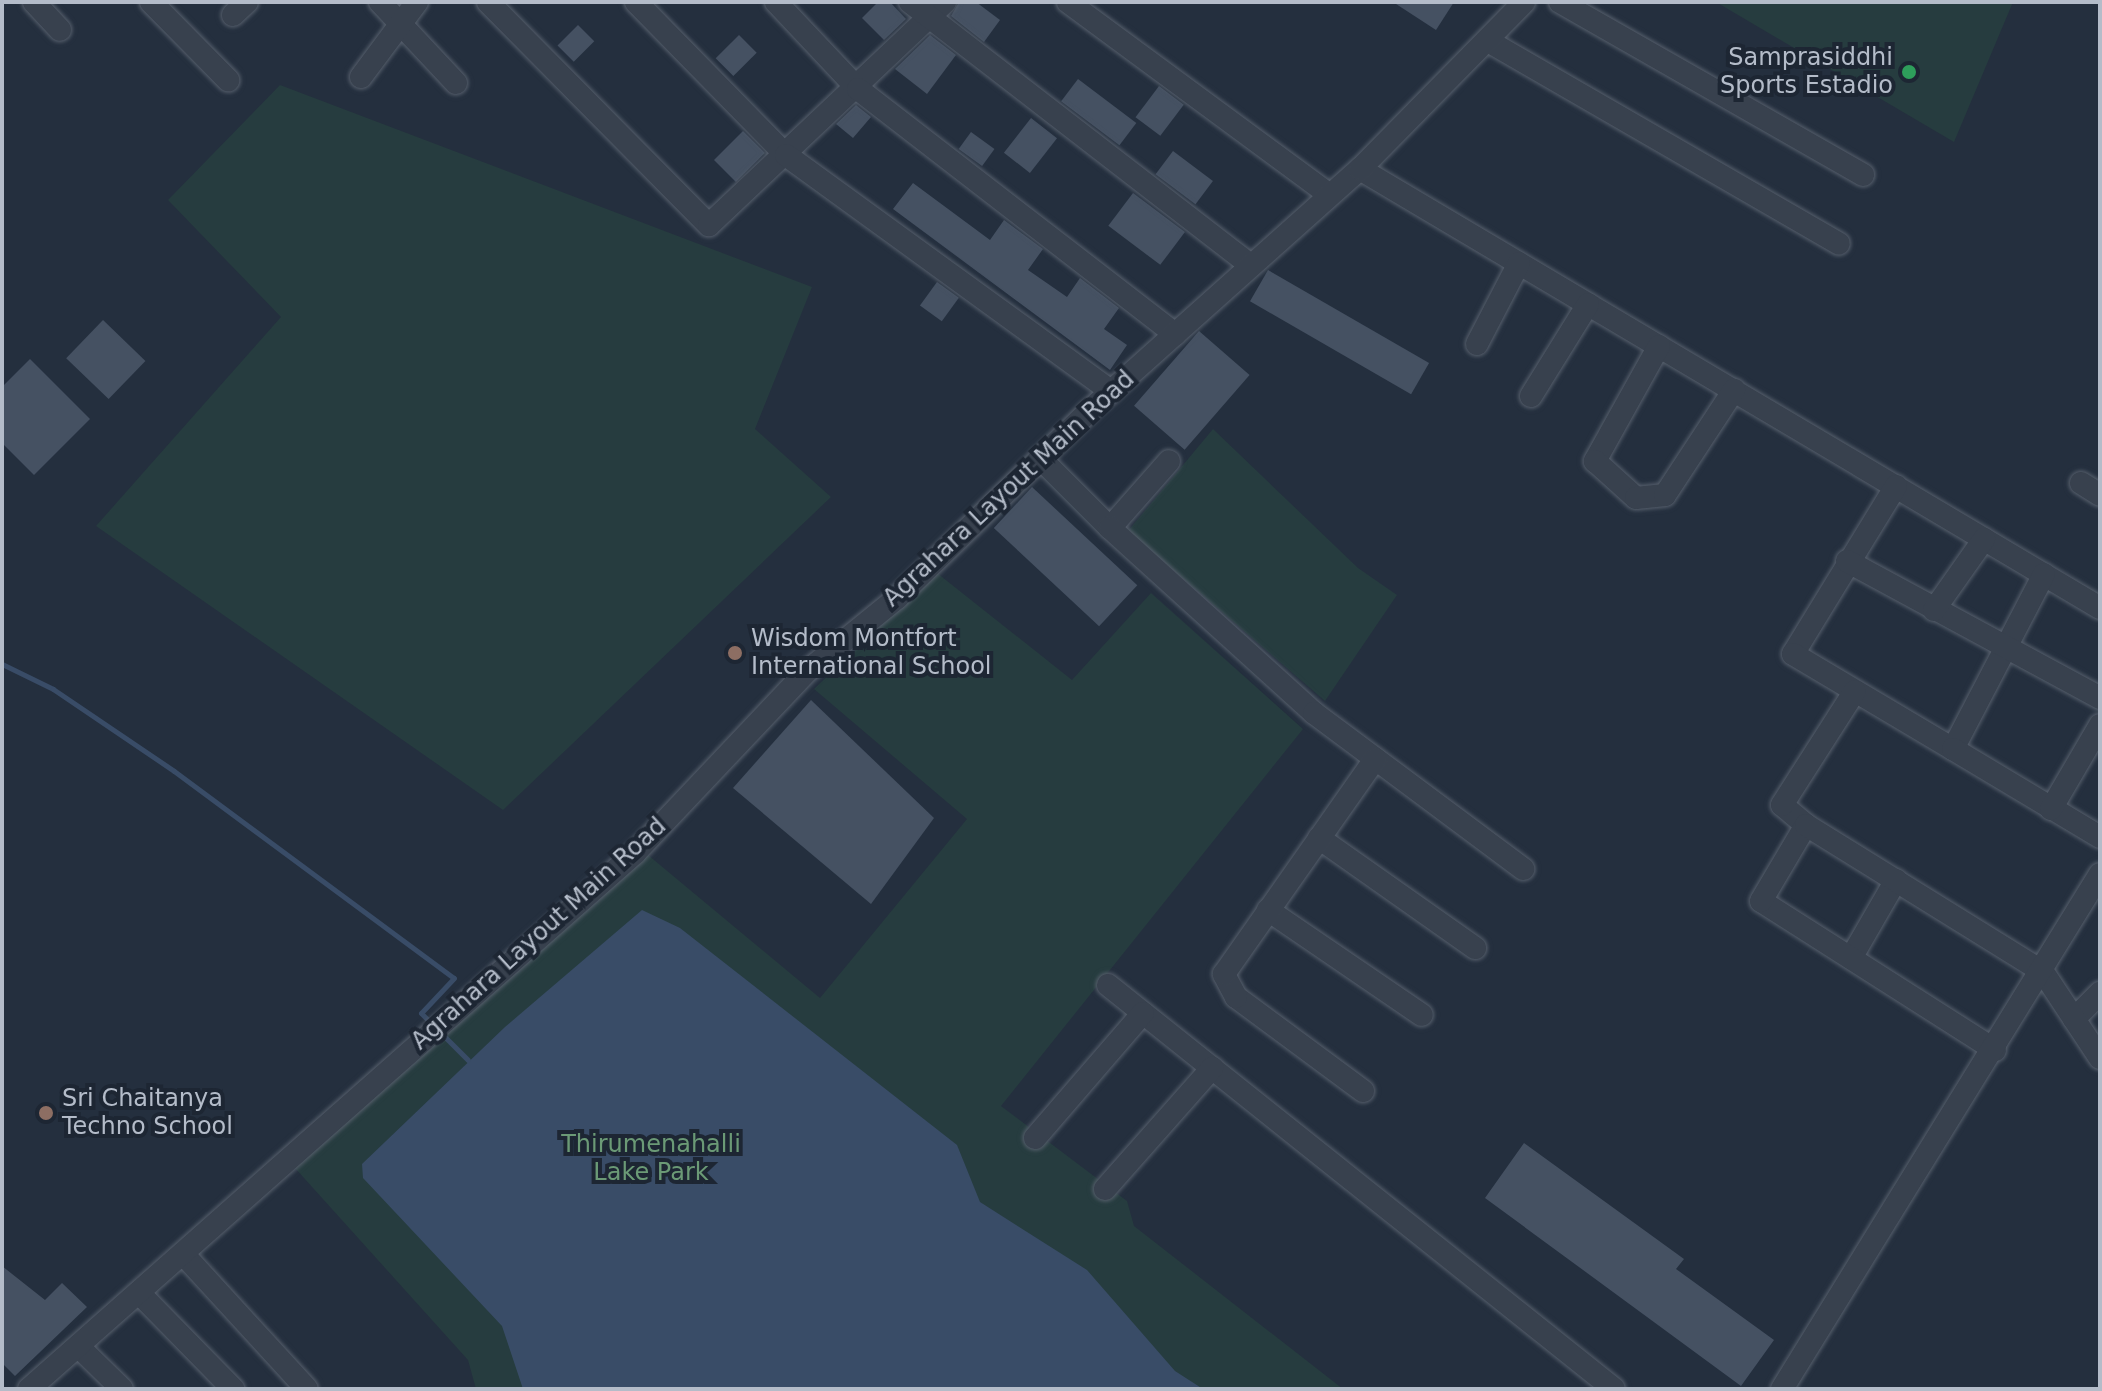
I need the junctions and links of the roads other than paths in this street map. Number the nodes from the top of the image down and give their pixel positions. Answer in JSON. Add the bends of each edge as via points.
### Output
{"nodes":[{"id":1,"x":34,"y":2,"type":"edge"},
{"id":2,"x":151,"y":2,"type":"edge"},
{"id":3,"x":380,"y":2,"type":"edge"},
{"id":4,"x":417,"y":2,"type":"edge"},
{"id":5,"x":488,"y":2,"type":"edge"},
{"id":6,"x":636,"y":2,"type":"edge"},
{"id":7,"x":776,"y":2,"type":"edge"},
{"id":8,"x":910,"y":2,"type":"edge"},
{"id":9,"x":945,"y":2,"type":"edge"},
{"id":10,"x":1068,"y":2,"type":"edge"},
{"id":11,"x":1524,"y":2,"type":"edge"},
{"id":12,"x":1560,"y":2,"type":"edge"},
{"id":13,"x":927,"y":19,"type":"junction"},
{"id":14,"x":399,"y":22,"type":"junction"},
{"id":15,"x":60,"y":30,"type":"dead end"},
{"id":16,"x":1488,"y":41,"type":"junction"},
{"id":17,"x":361,"y":77,"type":"dead end"},
{"id":18,"x":228,"y":80,"type":"dead end"},
{"id":19,"x":456,"y":83,"type":"dead end"},
{"id":20,"x":858,"y":89,"type":"junction"},
{"id":21,"x":786,"y":155,"type":"junction"},
{"id":22,"x":1360,"y":169,"type":"junction"},
{"id":23,"x":1863,"y":175,"type":"dead end"},
{"id":24,"x":1330,"y":195,"type":"junction"},
{"id":25,"x":1839,"y":244,"type":"dead end"},
{"id":26,"x":1519,"y":263,"type":"junction"},
{"id":27,"x":1251,"y":266,"type":"junction"},
{"id":28,"x":1588,"y":304,"type":"junction"},
{"id":29,"x":1175,"y":334,"type":"junction"},
{"id":30,"x":1477,"y":344,"type":"dead end"},
{"id":31,"x":1659,"y":346,"type":"junction"},
{"id":32,"x":1734,"y":390,"type":"junction"},
{"id":33,"x":1111,"y":391,"type":"junction"},
{"id":34,"x":1531,"y":396,"type":"dead end"},
{"id":35,"x":1040,"y":458,"type":"junction"},
{"id":36,"x":1169,"y":461,"type":"dead end"},
{"id":37,"x":1896,"y":486,"type":"junction"},
{"id":38,"x":1110,"y":528,"type":"junction"},
{"id":39,"x":1984,"y":539,"type":"junction"},
{"id":40,"x":1847,"y":561,"type":"junction"},
{"id":41,"x":2044,"y":574,"type":"junction"},
{"id":42,"x":2100,"y":608,"type":"edge"},
{"id":43,"x":1934,"y":610,"type":"junction"},
{"id":44,"x":2006,"y":648,"type":"junction"},
{"id":45,"x":1855,"y":691,"type":"junction"},
{"id":46,"x":2100,"y":698,"type":"edge"},
{"id":47,"x":2100,"y":725,"type":"edge"},
{"id":48,"x":1953,"y":749,"type":"junction"},
{"id":49,"x":1375,"y":759,"type":"junction"},
{"id":50,"x":2051,"y":809,"type":"junction"},
{"id":51,"x":1806,"y":825,"type":"junction"},
{"id":52,"x":2100,"y":837,"type":"edge"},
{"id":53,"x":1319,"y":838,"type":"junction"},
{"id":54,"x":1523,"y":869,"type":"dead end"},
{"id":55,"x":2100,"y":874,"type":"edge"},
{"id":56,"x":1896,"y":880,"type":"junction"},
{"id":57,"x":1268,"y":910,"type":"junction"},
{"id":58,"x":1475,"y":948,"type":"dead end"},
{"id":59,"x":1851,"y":958,"type":"junction"},
{"id":60,"x":2043,"y":972,"type":"junction"},
{"id":61,"x":1108,"y":985,"type":"dead end"},
{"id":62,"x":2100,"y":993,"type":"edge"},
{"id":63,"x":1143,"y":1013,"type":"junction"},
{"id":64,"x":1422,"y":1015,"type":"dead end"},
{"id":65,"x":2074,"y":1019,"type":"junction"},
{"id":66,"x":1995,"y":1050,"type":"junction"},
{"id":67,"x":2100,"y":1058,"type":"edge"},
{"id":68,"x":1212,"y":1068,"type":"junction"},
{"id":69,"x":1363,"y":1091,"type":"dead end"},
{"id":70,"x":1035,"y":1138,"type":"dead end"},
{"id":71,"x":1105,"y":1189,"type":"dead end"},
{"id":72,"x":185,"y":1256,"type":"junction"},
{"id":73,"x":141,"y":1295,"type":"junction"},
{"id":74,"x":81,"y":1349,"type":"junction"},
{"id":75,"x":29,"y":1389,"type":"edge"},
{"id":76,"x":122,"y":1389,"type":"edge"},
{"id":77,"x":233,"y":1389,"type":"edge"},
{"id":78,"x":307,"y":1389,"type":"edge"},
{"id":79,"x":1614,"y":1389,"type":"edge"},
{"id":80,"x":1782,"y":1389,"type":"edge"}],
"edges":[{"from":1,"to":15,"type":"street"},
{"from":2,"to":18,"type":"street"},
{"from":3,"to":14,"type":"street"},
{"from":4,"to":14,"type":"street"},
{"from":5,"to":21,"type":"street","via":[[709,225]]},
{"from":6,"to":21,"type":"street"},
{"from":7,"to":20,"type":"street"},
{"from":8,"to":13,"type":"street"},
{"from":9,"to":13,"type":"street"},
{"from":10,"to":24,"type":"street"},
{"from":11,"to":16,"type":"street","name":"Agrahara Layout Main Road"},
{"from":12,"to":23,"type":"street"},
{"from":13,"to":20,"type":"street"},
{"from":13,"to":27,"type":"street"},
{"from":14,"to":17,"type":"street"},
{"from":14,"to":19,"type":"street"},
{"from":16,"to":22,"type":"street","name":"Agrahara Layout Main Road"},
{"from":16,"to":25,"type":"street"},
{"from":20,"to":21,"type":"street"},
{"from":20,"to":29,"type":"street"},
{"from":21,"to":33,"type":"street"},
{"from":22,"to":24,"type":"street","name":"Agrahara Layout Main Road"},
{"from":22,"to":26,"type":"street"},
{"from":24,"to":27,"type":"street","name":"Agrahara Layout Main Road"},
{"from":26,"to":28,"type":"street"},
{"from":26,"to":30,"type":"street"},
{"from":27,"to":29,"type":"street","name":"Agrahara Layout Main Road"},
{"from":28,"to":31,"type":"street"},
{"from":28,"to":34,"type":"street"},
{"from":29,"to":33,"type":"street","name":"Agrahara Layout Main Road"},
{"from":31,"to":32,"type":"street"},
{"from":31,"to":32,"type":"street","via":[[1595,461],[1636,498],[1665,495]]},
{"from":32,"to":37,"type":"street"},
{"from":33,"to":35,"type":"street","name":"Agrahara Layout Main Road"},
{"from":35,"to":38,"type":"street"},
{"from":35,"to":72,"type":"street","name":"Agrahara Layout Main Road","via":[[897,598],[806,672],[635,853]]},
{"from":36,"to":38,"type":"street"},
{"from":37,"to":39,"type":"street"},
{"from":37,"to":40,"type":"street"},
{"from":38,"to":49,"type":"street","via":[[1235,645]]},
{"from":39,"to":41,"type":"street"},
{"from":39,"to":43,"type":"street"},
{"from":40,"to":43,"type":"street"},
{"from":40,"to":45,"type":"street","via":[[1793,654]]},
{"from":41,"to":42,"type":"street"},
{"from":41,"to":44,"type":"street"},
{"from":43,"to":44,"type":"street"},
{"from":44,"to":46,"type":"street"},
{"from":44,"to":48,"type":"street"},
{"from":45,"to":48,"type":"street"},
{"from":45,"to":51,"type":"street","via":[[1782,805]]},
{"from":47,"to":50,"type":"street"},
{"from":48,"to":50,"type":"street"},
{"from":49,"to":53,"type":"street"},
{"from":49,"to":54,"type":"street"},
{"from":50,"to":52,"type":"street"},
{"from":51,"to":56,"type":"street"},
{"from":51,"to":59,"type":"street","via":[[1761,901]]},
{"from":53,"to":57,"type":"street"},
{"from":53,"to":58,"type":"street"},
{"from":55,"to":60,"type":"street"},
{"from":56,"to":59,"type":"street"},
{"from":56,"to":60,"type":"street"},
{"from":57,"to":64,"type":"street"},
{"from":57,"to":69,"type":"street","via":[[1229,963],[1226,987]]},
{"from":59,"to":66,"type":"street"},
{"from":60,"to":65,"type":"street"},
{"from":60,"to":66,"type":"street"},
{"from":61,"to":63,"type":"street"},
{"from":62,"to":65,"type":"street"},
{"from":63,"to":68,"type":"street"},
{"from":63,"to":70,"type":"street"},
{"from":65,"to":67,"type":"street"},
{"from":66,"to":80,"type":"street"},
{"from":68,"to":71,"type":"street"},
{"from":68,"to":79,"type":"street"},
{"from":72,"to":73,"type":"street","name":"Agrahara Layout Main Road"},
{"from":72,"to":78,"type":"street"},
{"from":73,"to":74,"type":"street","name":"Agrahara Layout Main Road"},
{"from":73,"to":77,"type":"street"},
{"from":74,"to":75,"type":"street","name":"Agrahara Layout Main Road"},
{"from":74,"to":76,"type":"street"}]}
